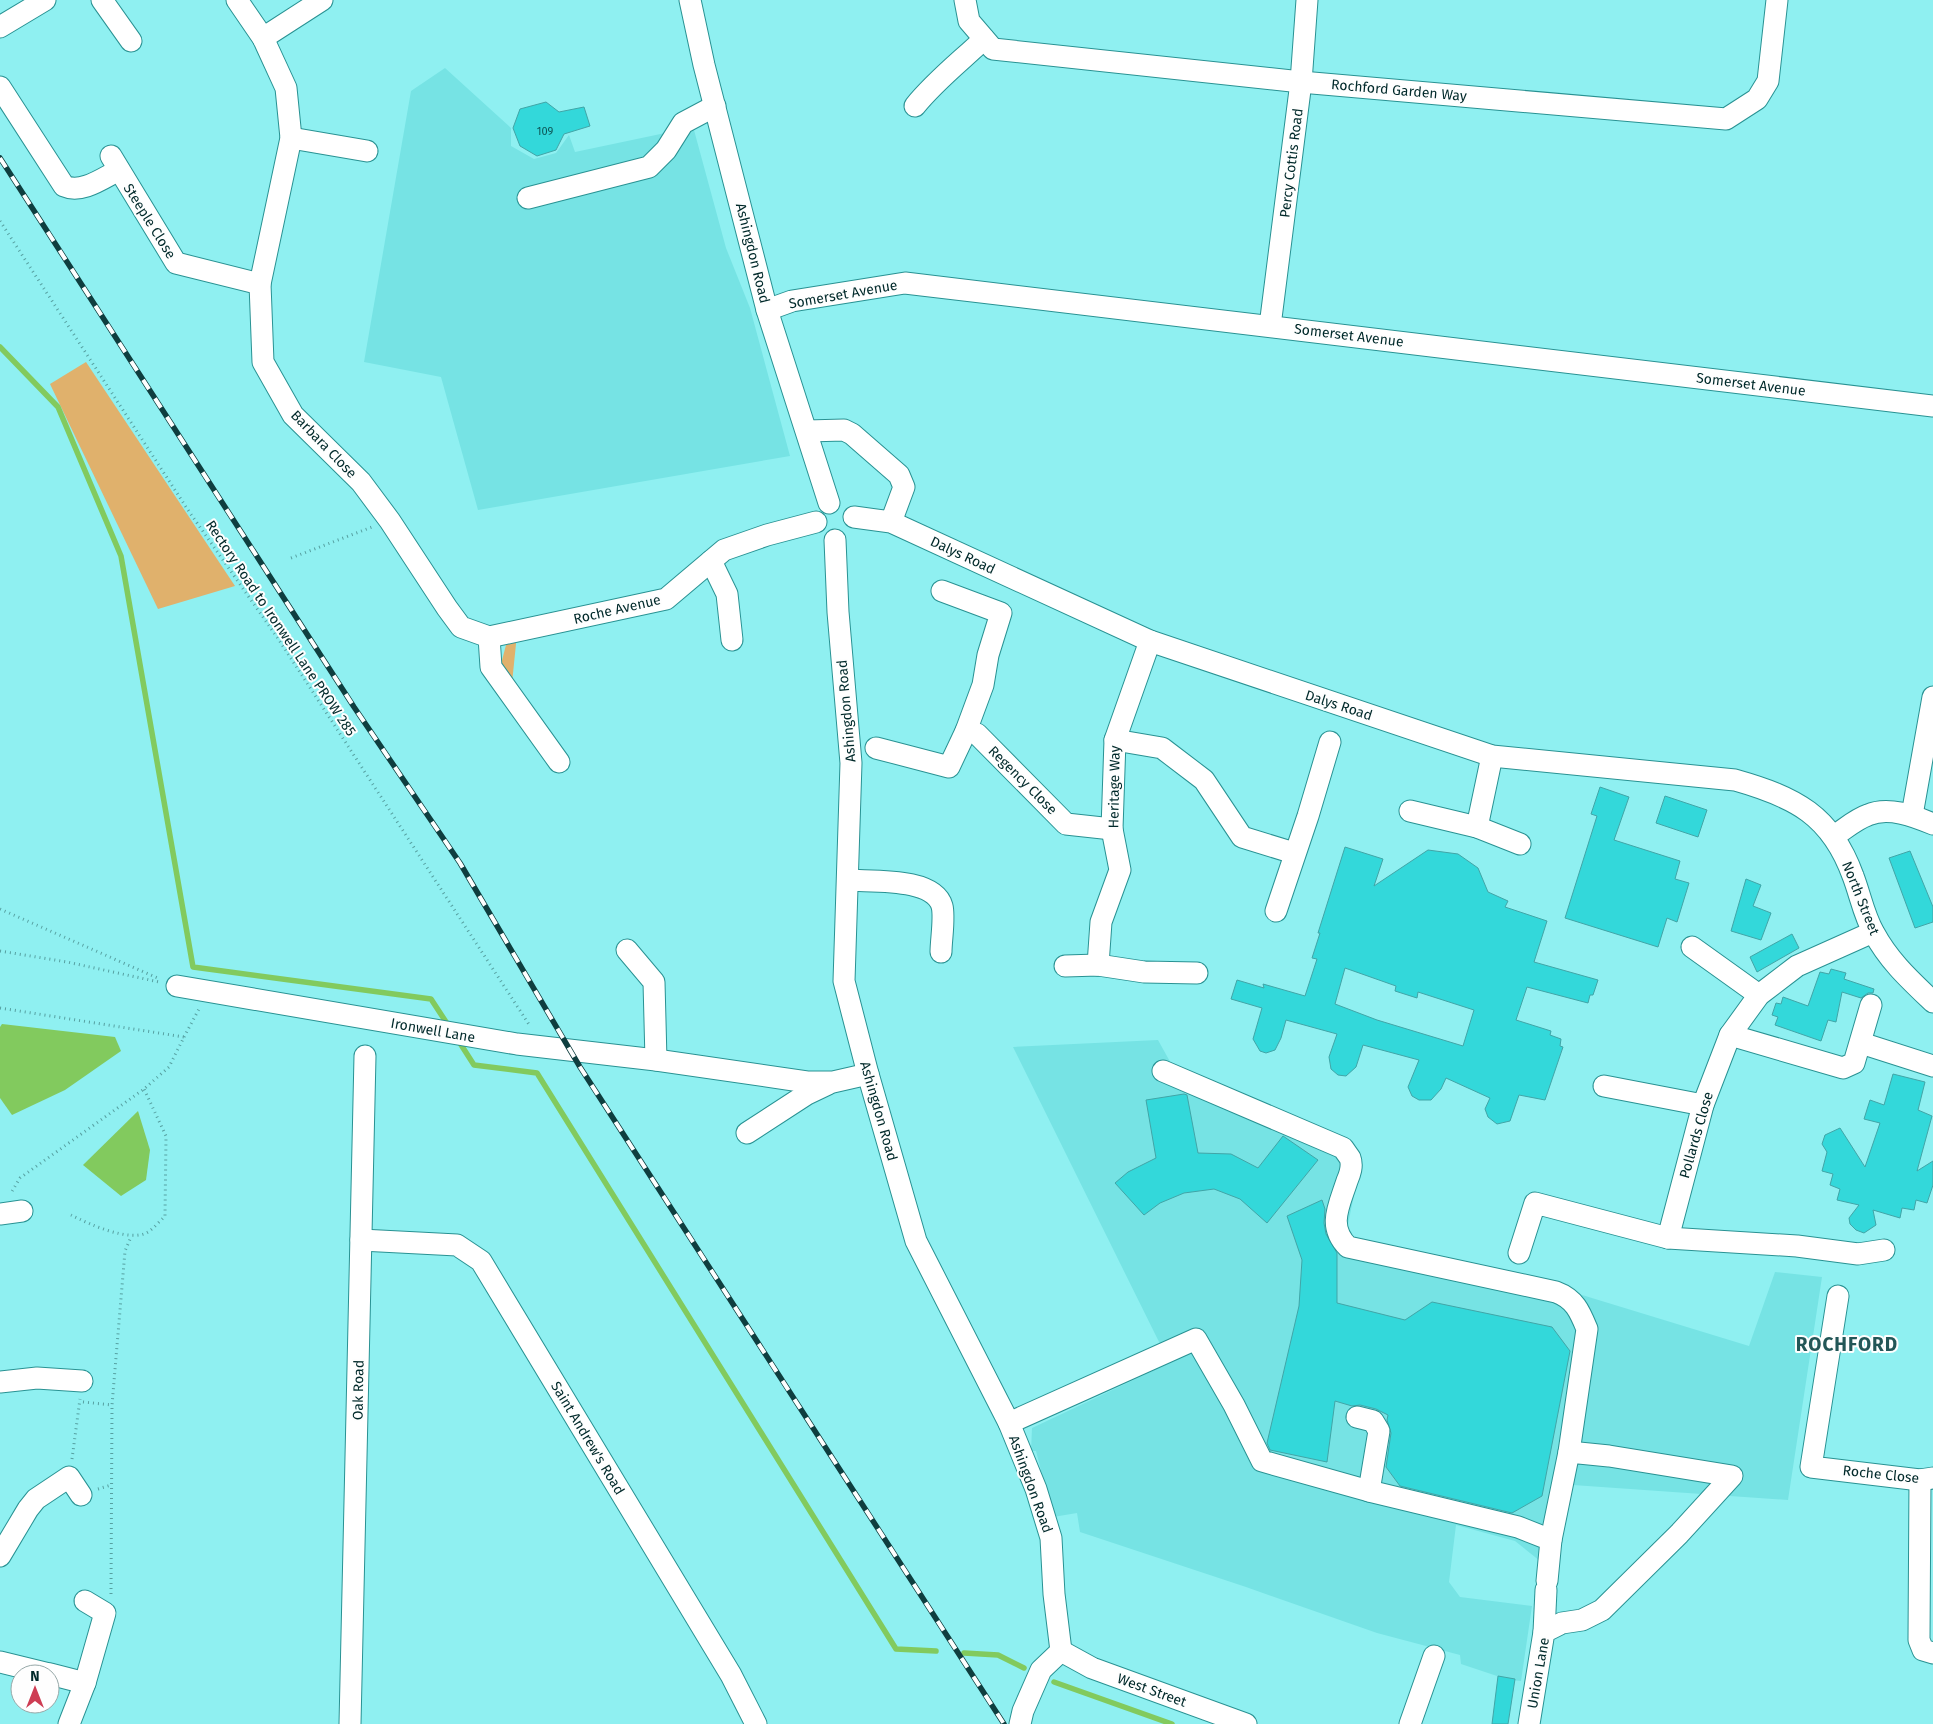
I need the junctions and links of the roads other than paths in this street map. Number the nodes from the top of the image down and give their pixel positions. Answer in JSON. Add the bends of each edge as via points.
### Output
{"nodes":[{"id":1,"x":45,"y":0,"type":"edge"},
{"id":2,"x":102,"y":0,"type":"edge"},
{"id":3,"x":237,"y":0,"type":"edge"},
{"id":4,"x":322,"y":0,"type":"edge"},
{"id":5,"x":690,"y":0,"type":"edge"},
{"id":6,"x":965,"y":0,"type":"edge"},
{"id":7,"x":1307,"y":0,"type":"edge"},
{"id":8,"x":1776,"y":0,"type":"edge"},
{"id":9,"x":0,"y":27,"type":"edge"},
{"id":10,"x":263,"y":38,"type":"junction"},
{"id":11,"x":984,"y":39,"type":"junction"},
{"id":12,"x":131,"y":41,"type":"dead end"},
{"id":13,"x":1301,"y":82,"type":"junction"},
{"id":14,"x":0,"y":87,"type":"edge"},
{"id":15,"x":715,"y":106,"type":"junction"},
{"id":16,"x":915,"y":106,"type":"dead end"},
{"id":17,"x":291,"y":138,"type":"junction"},
{"id":18,"x":367,"y":151,"type":"dead end"},
{"id":19,"x":528,"y":198,"type":"dead end"},
{"id":20,"x":260,"y":284,"type":"junction"},
{"id":21,"x":767,"y":310,"type":"junction"},
{"id":22,"x":1270,"y":326,"type":"junction"},
{"id":23,"x":1933,"y":406,"type":"edge"},
{"id":24,"x":807,"y":431,"type":"junction"},
{"id":25,"x":829,"y":503,"type":"junction"},
{"id":26,"x":854,"y":516,"type":"junction"},
{"id":27,"x":816,"y":522,"type":"junction"},
{"id":28,"x":891,"y":522,"type":"junction"},
{"id":29,"x":836,"y":540,"type":"junction"},
{"id":30,"x":712,"y":561,"type":"junction"},
{"id":31,"x":942,"y":591,"type":"dead end"},
{"id":32,"x":489,"y":637,"type":"junction"},
{"id":33,"x":732,"y":640,"type":"dead end"},
{"id":34,"x":1150,"y":641,"type":"junction"},
{"id":35,"x":1933,"y":697,"type":"edge"},
{"id":36,"x":966,"y":730,"type":"junction"},
{"id":37,"x":1115,"y":740,"type":"junction"},
{"id":38,"x":1330,"y":742,"type":"dead end"},
{"id":39,"x":876,"y":748,"type":"dead end"},
{"id":40,"x":1492,"y":756,"type":"junction"},
{"id":41,"x":559,"y":762,"type":"dead end"},
{"id":42,"x":1410,"y":811,"type":"dead end"},
{"id":43,"x":1912,"y":815,"type":"junction"},
{"id":44,"x":1933,"y":824,"type":"edge"},
{"id":45,"x":1477,"y":826,"type":"junction"},
{"id":46,"x":1112,"y":829,"type":"junction"},
{"id":47,"x":1834,"y":836,"type":"junction"},
{"id":48,"x":1520,"y":844,"type":"dead end"},
{"id":49,"x":1294,"y":853,"type":"junction"},
{"id":50,"x":848,"y":880,"type":"junction"},
{"id":51,"x":1276,"y":911,"type":"dead end"},
{"id":52,"x":1873,"y":932,"type":"junction"},
{"id":53,"x":1692,"y":947,"type":"dead end"},
{"id":54,"x":627,"y":950,"type":"dead end"},
{"id":55,"x":941,"y":952,"type":"dead end"},
{"id":56,"x":1098,"y":965,"type":"junction"},
{"id":57,"x":1065,"y":966,"type":"dead end"},
{"id":58,"x":1197,"y":973,"type":"dead end"},
{"id":59,"x":177,"y":986,"type":"road end"},
{"id":60,"x":1759,"y":995,"type":"junction"},
{"id":61,"x":1933,"y":1002,"type":"edge"},
{"id":62,"x":1871,"y":1005,"type":"dead end"},
{"id":63,"x":1730,"y":1035,"type":"junction"},
{"id":64,"x":1860,"y":1043,"type":"junction"},
{"id":65,"x":365,"y":1056,"type":"dead end"},
{"id":66,"x":656,"y":1060,"type":"junction"},
{"id":67,"x":1933,"y":1066,"type":"edge"},
{"id":68,"x":1163,"y":1071,"type":"dead end"},
{"id":69,"x":868,"y":1074,"type":"junction"},
{"id":70,"x":833,"y":1082,"type":"junction"},
{"id":71,"x":1604,"y":1086,"type":"dead end"},
{"id":72,"x":1703,"y":1105,"type":"junction"},
{"id":73,"x":748,"y":1133,"type":"dead end"},
{"id":74,"x":16,"y":1203,"type":"road end"},
{"id":75,"x":0,"y":1214,"type":"edge"},
{"id":76,"x":1668,"y":1238,"type":"junction"},
{"id":77,"x":361,"y":1240,"type":"junction"},
{"id":78,"x":1884,"y":1250,"type":"dead end"},
{"id":79,"x":1519,"y":1253,"type":"dead end"},
{"id":80,"x":1838,"y":1296,"type":"dead end"},
{"id":81,"x":0,"y":1382,"type":"edge"},
{"id":82,"x":81,"y":1391,"type":"road end"},
{"id":83,"x":1357,"y":1417,"type":"dead end"},
{"id":84,"x":1009,"y":1424,"type":"junction"},
{"id":85,"x":1569,"y":1452,"type":"junction"},
{"id":86,"x":1926,"y":1479,"type":"edge"},
{"id":87,"x":1369,"y":1491,"type":"junction"},
{"id":88,"x":81,"y":1495,"type":"dead end"},
{"id":89,"x":1551,"y":1540,"type":"junction"},
{"id":90,"x":0,"y":1556,"type":"edge"},
{"id":91,"x":85,"y":1601,"type":"dead end"},
{"id":92,"x":1544,"y":1632,"type":"junction"},
{"id":93,"x":1061,"y":1651,"type":"junction"},
{"id":94,"x":1933,"y":1653,"type":"edge"},
{"id":95,"x":1434,"y":1656,"type":"dead end"},
{"id":96,"x":60,"y":1677,"type":"edge"},
{"id":97,"x":85,"y":1683,"type":"junction"},
{"id":98,"x":69,"y":1724,"type":"edge"},
{"id":99,"x":350,"y":1724,"type":"edge"},
{"id":100,"x":756,"y":1724,"type":"edge"},
{"id":101,"x":1020,"y":1724,"type":"edge"},
{"id":102,"x":1246,"y":1724,"type":"edge"},
{"id":103,"x":1410,"y":1724,"type":"edge"},
{"id":104,"x":1529,"y":1724,"type":"edge"}],
"edges":[{"from":1,"to":9,"type":"street"},
{"from":2,"to":12,"type":"street"},
{"from":3,"to":10,"type":"street","name":"Barbara Close"},
{"from":4,"to":10,"type":"street"},
{"from":5,"to":15,"type":"street","name":"Ashingdon Road"},
{"from":6,"to":11,"type":"street","name":"Rochford Garden Way","via":[[969,22]]},
{"from":7,"to":13,"type":"street","name":"Percy Cottis Road"},
{"from":8,"to":13,"type":"street","name":"Rochford Garden Way","via":[[1768,81],[1757,99],[1726,119]]},
{"from":10,"to":17,"type":"street","name":"Barbara Close","via":[[286,88]]},
{"from":11,"to":13,"type":"street","name":"Rochford Garden Way","via":[[993,49]]},
{"from":11,"to":16,"type":"street","via":[[932,85]]},
{"from":13,"to":22,"type":"street","name":"Percy Cottis Road"},
{"from":14,"to":20,"type":"street","name":"Steeple Close","via":[[64,186],[72,190],[85,187],[115,163],[176,263]]},
{"from":15,"to":19,"type":"street","via":[[682,123],[666,150],[649,167]]},
{"from":15,"to":21,"type":"street","name":"Ashingdon Road"},
{"from":17,"to":18,"type":"street"},
{"from":17,"to":20,"type":"street","name":"Barbara Close"},
{"from":20,"to":32,"type":"street","name":"Barbara Close","via":[[263,362],[293,415],[361,482],[461,627]]},
{"from":21,"to":22,"type":"street","name":"Somerset Avenue","via":[[792,301],[905,283]]},
{"from":21,"to":24,"type":"street","name":"Ashingdon Road"},
{"from":22,"to":23,"type":"street","name":"Somerset Avenue"},
{"from":24,"to":25,"type":"street","name":"Ashingdon Road"},
{"from":24,"to":28,"type":"street","via":[[844,430],[899,475],[904,487]]},
{"from":25,"to":26,"type":"street","via":[[848,506]]},
{"from":25,"to":27,"type":"street","via":[[820,510]]},
{"from":26,"to":28,"type":"street","name":"Dalys Road"},
{"from":26,"to":29,"type":"street","via":[[851,533]]},
{"from":27,"to":29,"type":"street","via":[[820,533]]},
{"from":27,"to":30,"type":"street","name":"Roche Avenue","via":[[724,550]]},
{"from":28,"to":34,"type":"street","name":"Dalys Road"},
{"from":29,"to":50,"type":"street","name":"Ashingdon Road","via":[[838,612],[851,763]]},
{"from":30,"to":32,"type":"street","name":"Roche Avenue","via":[[666,599]]},
{"from":30,"to":33,"type":"street","via":[[727,594]]},
{"from":31,"to":36,"type":"street","via":[[1001,613],[988,654],[983,685]]},
{"from":32,"to":41,"type":"street","via":[[491,667]]},
{"from":34,"to":37,"type":"street","name":"Heritage Way"},
{"from":34,"to":40,"type":"street","name":"Dalys Road"},
{"from":35,"to":43,"type":"street"},
{"from":36,"to":39,"type":"street","via":[[949,767]]},
{"from":36,"to":46,"type":"street","name":"Regency Close","via":[[977,734],[1066,824]]},
{"from":37,"to":46,"type":"street","name":"Heritage Way"},
{"from":37,"to":49,"type":"street","via":[[1162,748],[1204,780],[1242,837]]},
{"from":38,"to":49,"type":"street"},
{"from":40,"to":45,"type":"street"},
{"from":40,"to":47,"type":"street","name":"Dalys Road","via":[[1735,780],[1792,800],[1815,816]]},
{"from":42,"to":45,"type":"street"},
{"from":43,"to":44,"type":"street"},
{"from":43,"to":47,"type":"street","via":[[1868,814]]},
{"from":45,"to":48,"type":"street"},
{"from":46,"to":56,"type":"street","name":"Heritage Way","via":[[1120,870],[1101,922]]},
{"from":47,"to":52,"type":"street","name":"North Street","via":[[1852,873]]},
{"from":49,"to":51,"type":"street"},
{"from":50,"to":55,"type":"street","via":[[906,884],[931,891],[943,907]]},
{"from":50,"to":69,"type":"street","name":"Ashingdon Road","via":[[844,981]]},
{"from":52,"to":60,"type":"street","name":"Pollards Close","via":[[1797,966]]},
{"from":52,"to":61,"type":"street","name":"North Street","via":[[1897,968]]},
{"from":53,"to":60,"type":"street"},
{"from":54,"to":66,"type":"street","via":[[654,982]]},
{"from":56,"to":57,"type":"street"},
{"from":56,"to":58,"type":"street","via":[[1144,972]]},
{"from":59,"to":66,"type":"street","name":"Ironwell Lane","via":[[544,1047]]},
{"from":60,"to":63,"type":"street","name":"Pollards Close"},
{"from":62,"to":64,"type":"street"},
{"from":63,"to":64,"type":"street","via":[[1843,1068],[1854,1063]]},
{"from":63,"to":72,"type":"street","name":"Pollards Close"},
{"from":64,"to":67,"type":"street"},
{"from":65,"to":77,"type":"street","name":"Oak Road"},
{"from":66,"to":70,"type":"street","name":"Ironwell Lane","via":[[807,1082]]},
{"from":68,"to":85,"type":"street","via":[[1344,1148],[1351,1168],[1335,1224],[1348,1248],[1568,1296],[1587,1329]]},
{"from":69,"to":70,"type":"street","name":"Ironwell Lane"},
{"from":69,"to":84,"type":"street","name":"Ashingdon Road","via":[[916,1240]]},
{"from":70,"to":73,"type":"street","via":[[807,1094]]},
{"from":71,"to":72,"type":"street"},
{"from":72,"to":76,"type":"street","name":"Pollards Close"},
{"from":74,"to":75,"type":"street"},
{"from":76,"to":78,"type":"street","via":[[1797,1246],[1858,1254]]},
{"from":76,"to":79,"type":"street","via":[[1535,1203]]},
{"from":77,"to":99,"type":"street","name":"Oak Road"},
{"from":77,"to":100,"type":"street","name":"Saint Andrew's Road","via":[[457,1245],[481,1262],[731,1675]]},
{"from":80,"to":86,"type":"street","name":"Roche Close","via":[[1811,1467]]},
{"from":81,"to":82,"type":"street","via":[[37,1378]]},
{"from":83,"to":87,"type":"street","via":[[1373,1421],[1379,1431]]},
{"from":84,"to":87,"type":"street","via":[[1196,1339],[1262,1462]]},
{"from":84,"to":93,"type":"street","name":"Ashingdon Road","via":[[1036,1489],[1051,1538]]},
{"from":85,"to":89,"type":"street"},
{"from":85,"to":92,"type":"street","name":"Union Lane","via":[[1732,1476],[1602,1610]]},
{"from":86,"to":94,"type":"street","via":[[1919,1640],[1923,1650]]},
{"from":87,"to":89,"type":"street","via":[[1518,1527]]},
{"from":88,"to":90,"type":"street","via":[[69,1477],[36,1499]]},
{"from":89,"to":92,"type":"street"},
{"from":91,"to":97,"type":"street","via":[[105,1612]]},
{"from":92,"to":104,"type":"street","name":"Union Lane"},
{"from":93,"to":101,"type":"street","via":[[1041,1670]]},
{"from":93,"to":102,"type":"street","name":"West Street","via":[[1092,1668]]},
{"from":95,"to":103,"type":"street"},
{"from":96,"to":97,"type":"street"},
{"from":97,"to":98,"type":"street"}]}
